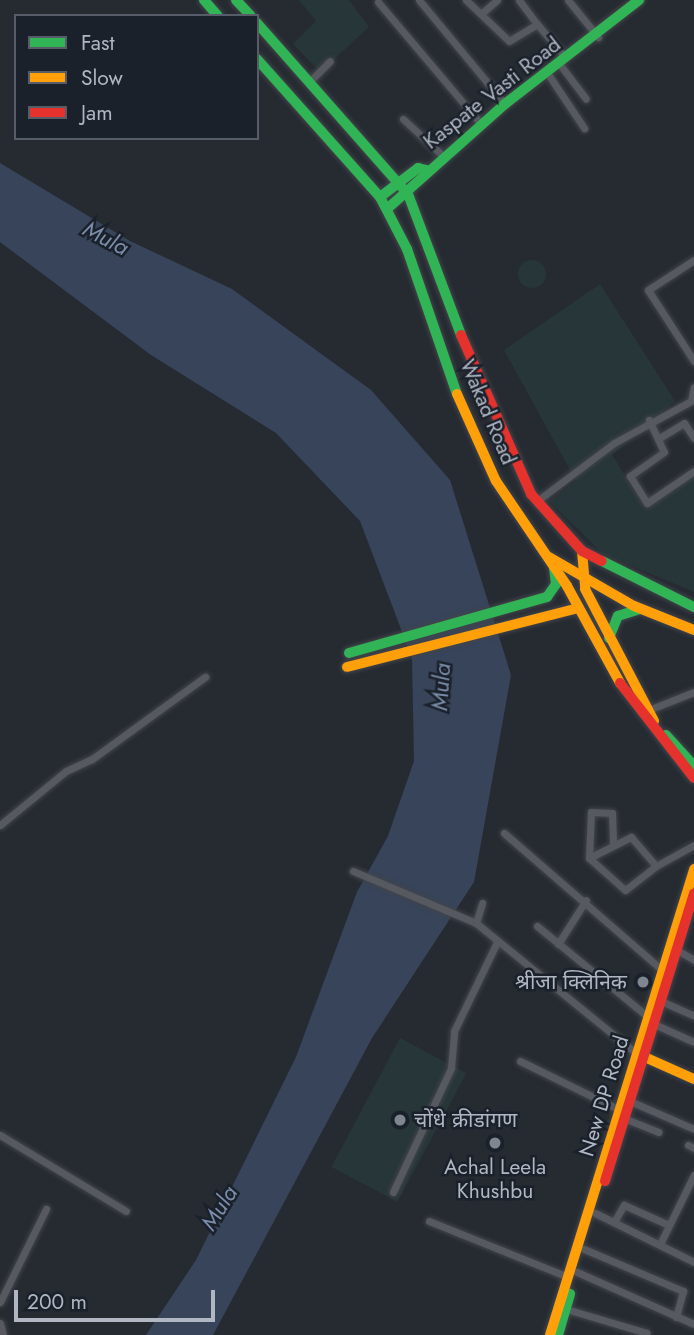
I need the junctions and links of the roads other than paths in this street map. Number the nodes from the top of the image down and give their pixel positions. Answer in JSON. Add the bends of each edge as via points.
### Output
{"nodes":[{"id":1,"x":204,"y":0,"type":"edge"},
{"id":2,"x":236,"y":0,"type":"edge"},
{"id":3,"x":419,"y":0,"type":"edge"},
{"id":4,"x":466,"y":0,"type":"edge"},
{"id":5,"x":497,"y":0,"type":"edge"},
{"id":6,"x":519,"y":0,"type":"edge"},
{"id":7,"x":568,"y":0,"type":"edge"},
{"id":8,"x":378,"y":2,"type":"edge"},
{"id":9,"x":631,"y":2,"type":"edge"},
{"id":10,"x":482,"y":13,"type":"junction"},
{"id":11,"x":216,"y":14,"type":"edge"},
{"id":12,"x":249,"y":14,"type":"edge"},
{"id":13,"x":537,"y":24,"type":"junction"},
{"id":14,"x":259,"y":25,"type":"edge"},
{"id":15,"x":598,"y":37,"type":"junction"},
{"id":16,"x":562,"y":60,"type":"junction"},
{"id":17,"x":259,"y":61,"type":"edge"},
{"id":18,"x":330,"y":61,"type":"dead end"},
{"id":19,"x":545,"y":71,"type":"junction"},
{"id":20,"x":310,"y":81,"type":"junction"},
{"id":21,"x":586,"y":99,"type":"dead end"},
{"id":22,"x":505,"y":104,"type":"junction"},
{"id":23,"x":403,"y":119,"type":"dead end"},
{"id":24,"x":481,"y":124,"type":"junction"},
{"id":25,"x":584,"y":128,"type":"dead end"},
{"id":26,"x":443,"y":156,"type":"junction"},
{"id":27,"x":427,"y":170,"type":"junction"},
{"id":28,"x":399,"y":182,"type":"junction"},
{"id":29,"x":408,"y":194,"type":"junction"},
{"id":30,"x":380,"y":197,"type":"junction"},
{"id":31,"x":387,"y":209,"type":"junction"},
{"id":32,"x":694,"y":260,"type":"edge"},
{"id":33,"x":694,"y":361,"type":"edge"},
{"id":34,"x":694,"y":387,"type":"edge"},
{"id":35,"x":649,"y":420,"type":"junction"},
{"id":36,"x":661,"y":437,"type":"junction"},
{"id":37,"x":694,"y":438,"type":"edge"},
{"id":38,"x":694,"y":471,"type":"edge"},
{"id":39,"x":537,"y":501,"type":"junction"},
{"id":40,"x":572,"y":543,"type":"junction"},
{"id":41,"x":582,"y":551,"type":"junction"},
{"id":42,"x":546,"y":555,"type":"junction"},
{"id":43,"x":554,"y":568,"type":"junction"},
{"id":44,"x":570,"y":568,"type":"junction"},
{"id":45,"x":583,"y":577,"type":"junction"},
{"id":46,"x":572,"y":595,"type":"junction"},
{"id":47,"x":694,"y":607,"type":"edge"},
{"id":48,"x":579,"y":608,"type":"junction"},
{"id":49,"x":640,"y":609,"type":"junction"},
{"id":50,"x":694,"y":630,"type":"edge"},
{"id":51,"x":609,"y":638,"type":"junction"},
{"id":52,"x":349,"y":653,"type":"dead end"},
{"id":53,"x":347,"y":667,"type":"dead end"},
{"id":54,"x":205,"y":677,"type":"dead end"},
{"id":55,"x":694,"y":692,"type":"edge"},
{"id":56,"x":646,"y":712,"type":"junction"},
{"id":57,"x":694,"y":766,"type":"edge"},
{"id":58,"x":694,"y":778,"type":"edge"},
{"id":59,"x":0,"y":825,"type":"edge"},
{"id":60,"x":504,"y":833,"type":"dead end"},
{"id":61,"x":613,"y":844,"type":"junction"},
{"id":62,"x":694,"y":845,"type":"edge"},
{"id":63,"x":589,"y":858,"type":"junction"},
{"id":64,"x":656,"y":866,"type":"junction"},
{"id":65,"x":694,"y":869,"type":"edge"},
{"id":66,"x":354,"y":871,"type":"dead end"},
{"id":67,"x":694,"y":893,"type":"edge"},
{"id":68,"x":586,"y":900,"type":"junction"},
{"id":69,"x":482,"y":903,"type":"dead end"},
{"id":70,"x":476,"y":923,"type":"junction"},
{"id":71,"x":537,"y":926,"type":"dead end"},
{"id":72,"x":497,"y":942,"type":"junction"},
{"id":73,"x":558,"y":944,"type":"junction"},
{"id":74,"x":677,"y":950,"type":"junction"},
{"id":75,"x":694,"y":960,"type":"edge"},
{"id":76,"x":662,"y":970,"type":"junction"},
{"id":77,"x":661,"y":1001,"type":"junction"},
{"id":78,"x":694,"y":1016,"type":"edge"},
{"id":79,"x":651,"y":1021,"type":"junction"},
{"id":80,"x":694,"y":1042,"type":"edge"},
{"id":81,"x":641,"y":1056,"type":"junction"},
{"id":82,"x":520,"y":1061,"type":"dead end"},
{"id":83,"x":694,"y":1079,"type":"edge"},
{"id":84,"x":632,"y":1102,"type":"junction"},
{"id":85,"x":623,"y":1115,"type":"junction"},
{"id":86,"x":694,"y":1129,"type":"edge"},
{"id":87,"x":659,"y":1132,"type":"dead end"},
{"id":88,"x":0,"y":1135,"type":"edge"},
{"id":89,"x":694,"y":1175,"type":"edge"},
{"id":90,"x":393,"y":1192,"type":"dead end"},
{"id":91,"x":46,"y":1209,"type":"dead end"},
{"id":92,"x":126,"y":1211,"type":"dead end"},
{"id":93,"x":595,"y":1213,"type":"junction"},
{"id":94,"x":429,"y":1221,"type":"dead end"},
{"id":95,"x":614,"y":1222,"type":"junction"},
{"id":96,"x":669,"y":1225,"type":"junction"},
{"id":97,"x":660,"y":1244,"type":"junction"},
{"id":98,"x":584,"y":1248,"type":"junction"},
{"id":99,"x":694,"y":1262,"type":"edge"},
{"id":100,"x":573,"y":1275,"type":"junction"},
{"id":101,"x":0,"y":1302,"type":"edge"},
{"id":102,"x":566,"y":1309,"type":"junction"},
{"id":103,"x":676,"y":1317,"type":"junction"},
{"id":104,"x":0,"y":1323,"type":"edge"},
{"id":105,"x":694,"y":1324,"type":"edge"},
{"id":106,"x":647,"y":1333,"type":"dead end"},
{"id":107,"x":3,"y":1335,"type":"edge"},
{"id":108,"x":550,"y":1335,"type":"edge"},
{"id":109,"x":558,"y":1335,"type":"edge"}],
"edges":[{"from":1,"to":11,"type":"main road"},
{"from":2,"to":12,"type":"main road"},
{"from":3,"to":22,"type":"street"},
{"from":4,"to":10,"type":"street"},
{"from":5,"to":10,"type":"street"},
{"from":6,"to":13,"type":"street"},
{"from":7,"to":15,"type":"street"},
{"from":8,"to":24,"type":"street"},
{"from":9,"to":15,"type":"main road","name":"Kaspate Vasti Road"},
{"from":10,"to":13,"type":"street","via":[[509,41]]},
{"from":13,"to":16,"type":"street"},
{"from":14,"to":20,"type":"main road","name":"Wakad Road"},
{"from":15,"to":16,"type":"main road","name":"Kaspate Vasti Road"},
{"from":16,"to":19,"type":"main road","name":"Kaspate Vasti Road"},
{"from":16,"to":21,"type":"street"},
{"from":17,"to":30,"type":"main road","name":"Wakad Road"},
{"from":18,"to":20,"type":"street"},
{"from":19,"to":22,"type":"main road","name":"Kaspate Vasti Road"},
{"from":19,"to":25,"type":"street"},
{"from":20,"to":28,"type":"main road","name":"Wakad Road"},
{"from":22,"to":24,"type":"main road","name":"Kaspate Vasti Road"},
{"from":23,"to":26,"type":"street"},
{"from":24,"to":26,"type":"main road","name":"Kaspate Vasti Road"},
{"from":26,"to":27,"type":"main road","name":"Kaspate Vasti Road"},
{"from":27,"to":28,"type":"main road","via":[[418,168]]},
{"from":27,"to":29,"type":"main road","name":"Kaspate Vasti Road","via":[[425,180]]},
{"from":28,"to":29,"type":"main road","name":"Wakad Road"},
{"from":28,"to":30,"type":"main road"},
{"from":29,"to":31,"type":"main road","name":"Kaspate Vasti Road"},
{"from":29,"to":39,"type":"main road","name":"Wakad Road","via":[[491,415]]},
{"from":30,"to":31,"type":"main road","name":"Wakad Road"},
{"from":31,"to":42,"type":"main road","name":"Wakad Road","via":[[484,459]]},
{"from":32,"to":33,"type":"street","via":[[649,290]]},
{"from":34,"to":35,"type":"street","via":[[691,401]]},
{"from":35,"to":36,"type":"street"},
{"from":35,"to":39,"type":"street"},
{"from":36,"to":37,"type":"street","via":[[684,423]]},
{"from":36,"to":38,"type":"street","via":[[664,452],[630,476],[647,503]]},
{"from":39,"to":40,"type":"main road","name":"Wakad Road"},
{"from":40,"to":41,"type":"main road","name":"Wakad Road"},
{"from":40,"to":44,"type":"main road"},
{"from":41,"to":45,"type":"main road"},
{"from":41,"to":47,"type":"main road","name":"Wakad Road"},
{"from":42,"to":43,"type":"main road","name":"Wakad Road"},
{"from":42,"to":44,"type":"main road"},
{"from":43,"to":46,"type":"main road","name":"Wakad Road"},
{"from":43,"to":52,"type":"main road","via":[[556,584],[547,597]]},
{"from":44,"to":45,"type":"main road"},
{"from":44,"to":46,"type":"main road"},
{"from":45,"to":49,"type":"main road"},
{"from":45,"to":51,"type":"main road"},
{"from":46,"to":48,"type":"main road","name":"Wakad Road"},
{"from":48,"to":53,"type":"main road"},
{"from":48,"to":58,"type":"main road","name":"Wakad Road","via":[[634,709]]},
{"from":49,"to":50,"type":"main road"},
{"from":49,"to":51,"type":"main road","via":[[618,616]]},
{"from":51,"to":56,"type":"main road"},
{"from":54,"to":59,"type":"street","via":[[92,759],[66,771]]},
{"from":55,"to":56,"type":"street"},
{"from":56,"to":57,"type":"main road"},
{"from":60,"to":68,"type":"street"},
{"from":61,"to":63,"type":"street"},
{"from":61,"to":63,"type":"street","via":[[612,813],[591,812]]},
{"from":61,"to":64,"type":"street","via":[[631,837]]},
{"from":62,"to":64,"type":"street"},
{"from":63,"to":64,"type":"street","via":[[625,890]]},
{"from":65,"to":76,"type":"main road","name":"New DP Road"},
{"from":66,"to":70,"type":"street"},
{"from":67,"to":74,"type":"main road","name":"New DP Road"},
{"from":68,"to":73,"type":"street"},
{"from":68,"to":76,"type":"street"},
{"from":69,"to":70,"type":"street"},
{"from":70,"to":72,"type":"street"},
{"from":71,"to":73,"type":"street"},
{"from":72,"to":81,"type":"street"},
{"from":72,"to":90,"type":"street","via":[[454,1031],[451,1068]]},
{"from":73,"to":79,"type":"street"},
{"from":74,"to":75,"type":"street"},
{"from":74,"to":77,"type":"main road","name":"New DP Road"},
{"from":76,"to":79,"type":"main road","name":"New DP Road"},
{"from":77,"to":78,"type":"street"},
{"from":77,"to":79,"type":"main road","name":"New DP Road"},
{"from":79,"to":80,"type":"street"},
{"from":79,"to":81,"type":"main road","name":"New DP Road"},
{"from":81,"to":83,"type":"main road"},
{"from":81,"to":84,"type":"main road","name":"New DP Road"},
{"from":81,"to":85,"type":"main road","name":"New DP Road"},
{"from":82,"to":85,"type":"street"},
{"from":84,"to":85,"type":"main road","name":"New DP Road"},
{"from":84,"to":86,"type":"street"},
{"from":85,"to":87,"type":"street"},
{"from":85,"to":93,"type":"main road","name":"New DP Road"},
{"from":85,"to":100,"type":"main road","name":"New DP Road"},
{"from":88,"to":92,"type":"street"},
{"from":89,"to":96,"type":"street"},
{"from":91,"to":101,"type":"street"},
{"from":93,"to":95,"type":"street"},
{"from":93,"to":98,"type":"main road","name":"New DP Road"},
{"from":94,"to":100,"type":"street"},
{"from":95,"to":96,"type":"street","via":[[624,1205]]},
{"from":95,"to":97,"type":"street"},
{"from":96,"to":97,"type":"street"},
{"from":97,"to":99,"type":"street"},
{"from":98,"to":100,"type":"main road","name":"New DP Road"},
{"from":98,"to":103,"type":"street","via":[[683,1290]]},
{"from":100,"to":102,"type":"main road","name":"New DP Road"},
{"from":100,"to":103,"type":"street"},
{"from":100,"to":108,"type":"main road","name":"New DP Road"},
{"from":102,"to":106,"type":"street"},
{"from":102,"to":109,"type":"main road","name":"New DP Road"},
{"from":103,"to":105,"type":"street"},
{"from":104,"to":107,"type":"street"}]}
